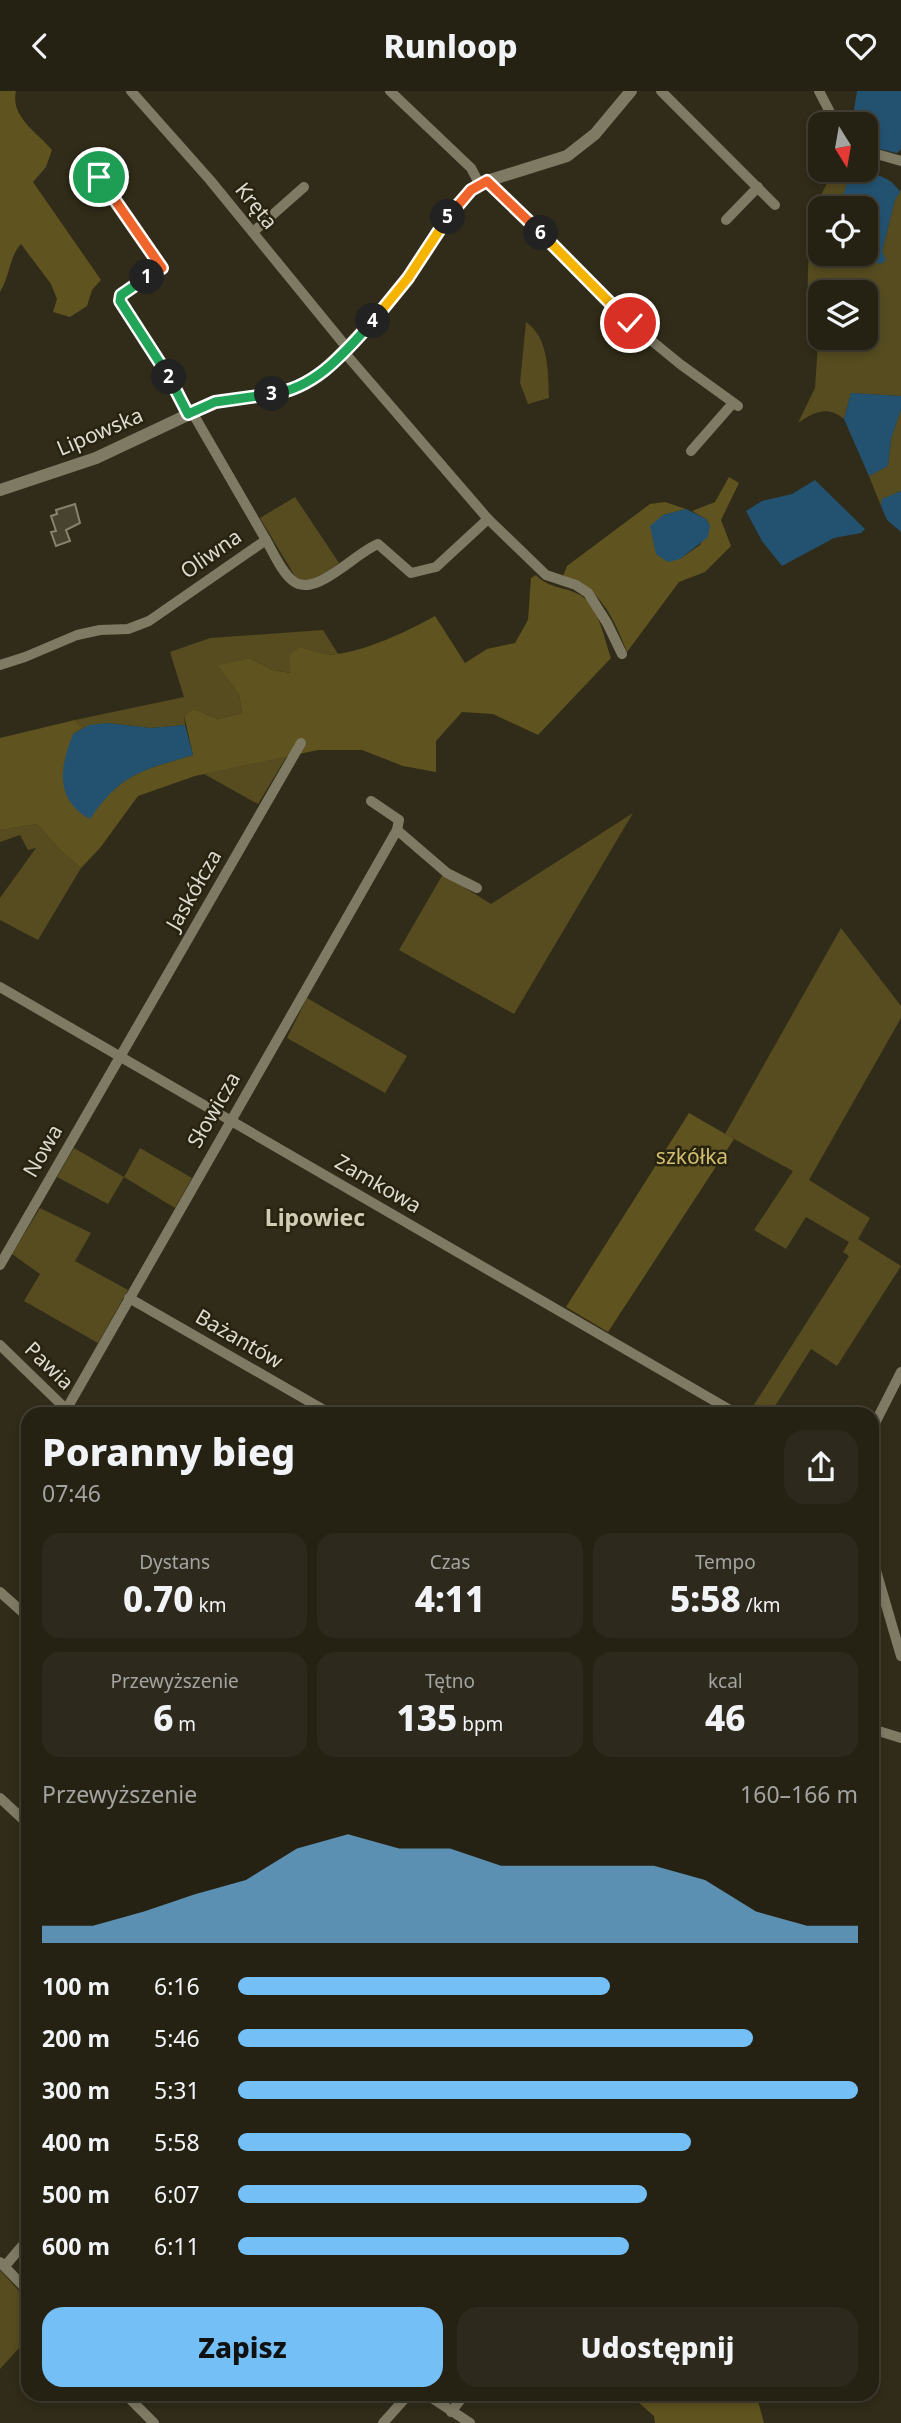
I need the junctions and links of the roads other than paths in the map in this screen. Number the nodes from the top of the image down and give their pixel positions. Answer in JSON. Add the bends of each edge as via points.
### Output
{"nodes":[{"id":1,"x":131,"y":91,"type":"edge"},
{"id":2,"x":390,"y":91,"type":"edge"},
{"id":3,"x":631,"y":91,"type":"edge"},
{"id":4,"x":661,"y":91,"type":"edge"},
{"id":5,"x":820,"y":91,"type":"edge"},
{"id":6,"x":830,"y":112,"type":"edge"},
{"id":7,"x":878,"y":154,"type":"edge"},
{"id":8,"x":901,"y":160,"type":"edge"},
{"id":9,"x":99,"y":177,"type":"dead end"},
{"id":10,"x":483,"y":183,"type":"junction"},
{"id":11,"x":304,"y":187,"type":"dead end"},
{"id":12,"x":758,"y":187,"type":"junction"},
{"id":13,"x":775,"y":205,"type":"dead end"},
{"id":14,"x":726,"y":220,"type":"dead end"},
{"id":15,"x":253,"y":232,"type":"junction"},
{"id":16,"x":346,"y":350,"type":"junction"},
{"id":17,"x":190,"y":413,"type":"junction"},
{"id":18,"x":691,"y":451,"type":"dead end"},
{"id":19,"x":0,"y":490,"type":"edge"},
{"id":20,"x":488,"y":519,"type":"junction"},
{"id":21,"x":266,"y":540,"type":"junction"},
{"id":22,"x":622,"y":654,"type":"dead end"},
{"id":23,"x":0,"y":665,"type":"edge"},
{"id":24,"x":301,"y":743,"type":"dead end"},
{"id":25,"x":371,"y":801,"type":"dead end"},
{"id":26,"x":397,"y":830,"type":"junction"},
{"id":27,"x":477,"y":888,"type":"dead end"},
{"id":28,"x":0,"y":986,"type":"edge"},
{"id":29,"x":120,"y":1056,"type":"junction"},
{"id":30,"x":231,"y":1121,"type":"junction"},
{"id":31,"x":0,"y":1265,"type":"edge"},
{"id":32,"x":128,"y":1297,"type":"junction"},
{"id":33,"x":0,"y":1345,"type":"edge"},
{"id":34,"x":901,"y":1372,"type":"edge"},
{"id":35,"x":63,"y":1407,"type":"edge"},
{"id":36,"x":71,"y":1407,"type":"edge"},
{"id":37,"x":319,"y":1407,"type":"edge"},
{"id":38,"x":725,"y":1407,"type":"edge"},
{"id":39,"x":879,"y":1415,"type":"edge"},
{"id":40,"x":879,"y":1581,"type":"edge"},
{"id":41,"x":0,"y":1592,"type":"edge"},
{"id":42,"x":21,"y":1611,"type":"edge"},
{"id":43,"x":901,"y":1656,"type":"edge"},
{"id":44,"x":879,"y":1731,"type":"edge"},
{"id":45,"x":901,"y":1738,"type":"edge"},
{"id":46,"x":0,"y":1798,"type":"edge"},
{"id":47,"x":21,"y":1818,"type":"edge"},
{"id":48,"x":21,"y":2246,"type":"edge"},
{"id":49,"x":3,"y":2264,"type":"edge"},
{"id":50,"x":21,"y":2283,"type":"edge"},
{"id":51,"x":132,"y":2401,"type":"edge"},
{"id":52,"x":403,"y":2401,"type":"edge"},
{"id":53,"x":436,"y":2401,"type":"edge"},
{"id":54,"x":459,"y":2401,"type":"edge"},
{"id":55,"x":451,"y":2411,"type":"junction"},
{"id":56,"x":154,"y":2423,"type":"edge"},
{"id":57,"x":383,"y":2423,"type":"edge"},
{"id":58,"x":470,"y":2423,"type":"edge"}],
"edges":[{"from":1,"to":15,"type":"street","name":"Kręta"},
{"from":2,"to":10,"type":"street"},
{"from":3,"to":10,"type":"street","name":"Lipowska","via":[[595,134],[567,156]]},
{"from":4,"to":12,"type":"street"},
{"from":5,"to":6,"type":"street"},
{"from":7,"to":8,"type":"street"},
{"from":9,"to":17,"type":"street","via":[[162,268],[130,287],[120,301]]},
{"from":10,"to":16,"type":"street","name":"Lipowska","via":[[457,204],[408,278]]},
{"from":10,"to":18,"type":"street","via":[[558,249],[630,323],[735,404]]},
{"from":11,"to":15,"type":"street"},
{"from":12,"to":13,"type":"street"},
{"from":12,"to":14,"type":"street"},
{"from":15,"to":16,"type":"street","name":"Kręta"},
{"from":16,"to":17,"type":"street","name":"Lipowska","via":[[302,385],[215,402]]},
{"from":16,"to":20,"type":"street","name":"Kręta"},
{"from":17,"to":19,"type":"street","name":"Lipowska","via":[[96,458]]},
{"from":17,"to":21,"type":"street"},
{"from":20,"to":21,"type":"street","name":"Oliwna","via":[[436,567],[411,573],[378,544],[320,583],[304,586],[292,581]]},
{"from":20,"to":22,"type":"street","via":[[546,575],[588,593]]},
{"from":21,"to":23,"type":"street","name":"Oliwna","via":[[149,621],[128,629],[77,635]]},
{"from":24,"to":29,"type":"street","name":"Jaskółcza"},
{"from":25,"to":26,"type":"street","via":[[399,820]]},
{"from":26,"to":27,"type":"street","via":[[447,873]]},
{"from":26,"to":30,"type":"street","name":"Słowicza"},
{"from":28,"to":29,"type":"street","name":"Zamkowa"},
{"from":29,"to":30,"type":"street","name":"Zamkowa"},
{"from":29,"to":31,"type":"street","name":"Nowa"},
{"from":30,"to":32,"type":"street","name":"Słowicza"},
{"from":30,"to":38,"type":"street","name":"Zamkowa"},
{"from":32,"to":36,"type":"street","name":"Słowicza"},
{"from":32,"to":37,"type":"street","name":"Bażantów"},
{"from":33,"to":35,"type":"street","name":"Pawia"},
{"from":34,"to":39,"type":"street"},
{"from":40,"to":43,"type":"street"},
{"from":41,"to":42,"type":"street"},
{"from":44,"to":45,"type":"street"},
{"from":46,"to":47,"type":"street"},
{"from":48,"to":49,"type":"street"},
{"from":49,"to":50,"type":"street"},
{"from":51,"to":56,"type":"street"},
{"from":52,"to":57,"type":"street"},
{"from":53,"to":55,"type":"street"},
{"from":54,"to":55,"type":"street"},
{"from":55,"to":58,"type":"street"}]}
